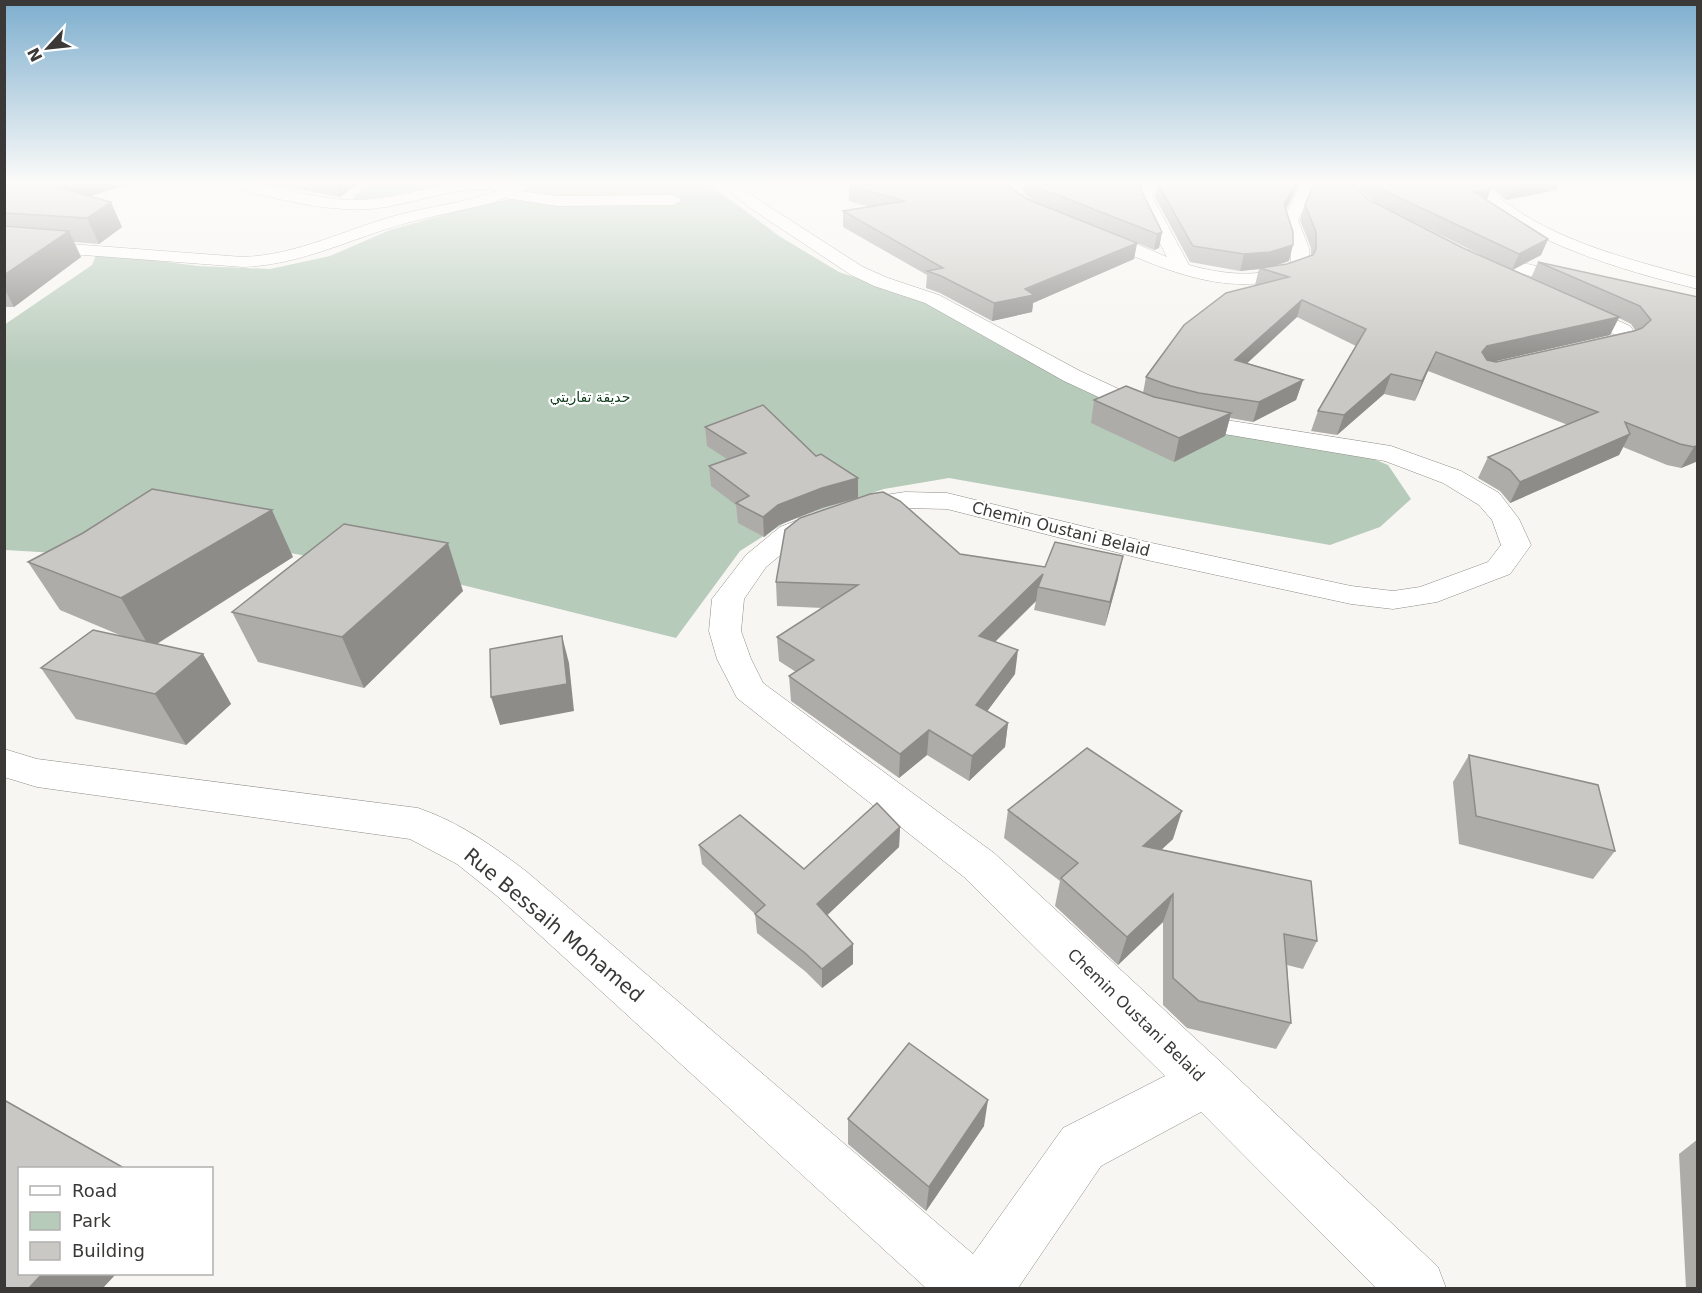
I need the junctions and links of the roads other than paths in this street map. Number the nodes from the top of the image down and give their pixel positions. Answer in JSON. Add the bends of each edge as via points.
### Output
{"nodes":[{"id":1,"x":10,"y":244,"type":"edge"},
{"id":2,"x":327,"y":244,"type":"edge"},
{"id":3,"x":816,"y":244,"type":"edge"},
{"id":4,"x":1121,"y":244,"type":"edge"},
{"id":5,"x":1169,"y":244,"type":"edge"},
{"id":6,"x":1299,"y":244,"type":"edge"},
{"id":7,"x":1580,"y":244,"type":"edge"},
{"id":8,"x":1182,"y":269,"type":"junction"},
{"id":9,"x":1698,"y":284,"type":"edge"},
{"id":10,"x":1588,"y":285,"type":"edge"},
{"id":11,"x":1540,"y":292,"type":"edge"},
{"id":12,"x":1560,"y":301,"type":"edge"},
{"id":13,"x":1574,"y":353,"type":"edge"},
{"id":14,"x":4,"y":763,"type":"edge"},
{"id":15,"x":1206,"y":1082,"type":"junction"},
{"id":16,"x":969,"y":1288,"type":"edge"},
{"id":17,"x":984,"y":1288,"type":"edge"},
{"id":18,"x":1417,"y":1288,"type":"edge"}],
"edges":[{"from":1,"to":2,"type":"street","via":[[243,262],[270,261]]},
{"from":3,"to":15,"type":"street","name":"Chemin Oustani Belaid","via":[[857,271],[932,299],[1072,376],[1158,413],[1391,454],[1452,477],[1489,499],[1505,519],[1516,545],[1499,568],[1426,596],[1393,600],[1351,595],[1147,550],[946,501],[905,500],[865,506],[790,533],[756,561],[728,599],[725,631],[749,690],[979,865]]},
{"from":4,"to":8,"type":"street"},
{"from":5,"to":8,"type":"street"},
{"from":6,"to":8,"type":"street","via":[[1300,266],[1282,274],[1243,280]]},
{"from":7,"to":9,"type":"street"},
{"from":10,"to":11,"type":"street","via":[[1457,252]]},
{"from":12,"to":13,"type":"street","via":[[1623,330],[1629,338]]},
{"from":14,"to":16,"type":"street","name":"Rue Bessaih Mohamed","via":[[37,773],[418,824],[472,852]]},
{"from":15,"to":17,"type":"street","via":[[1083,1147]]},
{"from":15,"to":18,"type":"street","name":"Chemin Oustani Belaid"}]}
